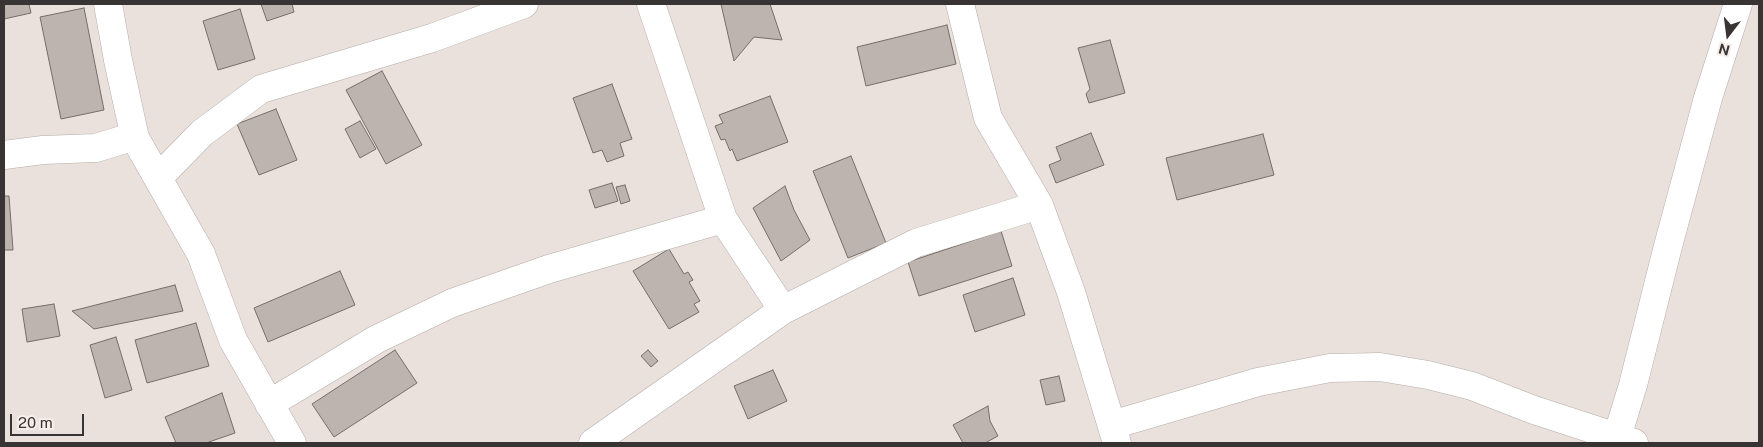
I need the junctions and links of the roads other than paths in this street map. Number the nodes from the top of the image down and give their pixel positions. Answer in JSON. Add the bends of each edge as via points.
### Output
{"nodes":[{"id":1,"x":108,"y":4,"type":"edge"},
{"id":2,"x":524,"y":4,"type":"edge"},
{"id":3,"x":651,"y":4,"type":"edge"},
{"id":4,"x":960,"y":4,"type":"edge"},
{"id":5,"x":1738,"y":4,"type":"edge"},
{"id":6,"x":136,"y":138,"type":"junction"},
{"id":7,"x":4,"y":154,"type":"edge"},
{"id":8,"x":159,"y":177,"type":"junction"},
{"id":9,"x":1039,"y":205,"type":"junction"},
{"id":10,"x":723,"y":219,"type":"junction"},
{"id":11,"x":783,"y":310,"type":"junction"},
{"id":12,"x":269,"y":404,"type":"junction"},
{"id":13,"x":1115,"y":434,"type":"edge"},
{"id":14,"x":1626,"y":440,"type":"edge"},
{"id":15,"x":292,"y":443,"type":"edge"},
{"id":16,"x":593,"y":443,"type":"edge"}],
"edges":[{"from":1,"to":6,"type":"street"},
{"from":2,"to":8,"type":"street","via":[[432,38],[261,89],[202,134]]},
{"from":3,"to":10,"type":"street"},
{"from":4,"to":9,"type":"street","via":[[988,118]]},
{"from":5,"to":14,"type":"street","via":[[1708,98],[1664,259],[1633,385]]},
{"from":6,"to":7,"type":"street","via":[[96,148]]},
{"from":6,"to":8,"type":"street"},
{"from":8,"to":12,"type":"street","via":[[201,254],[233,340]]},
{"from":9,"to":11,"type":"street","via":[[916,244]]},
{"from":9,"to":13,"type":"street","via":[[1071,292]]},
{"from":10,"to":11,"type":"street"},
{"from":10,"to":12,"type":"street","via":[[549,269],[452,302],[377,339]]},
{"from":11,"to":16,"type":"street"},
{"from":12,"to":15,"type":"street"},
{"from":13,"to":14,"type":"street","via":[[1258,382],[1330,368],[1380,366],[1472,386]]}]}
